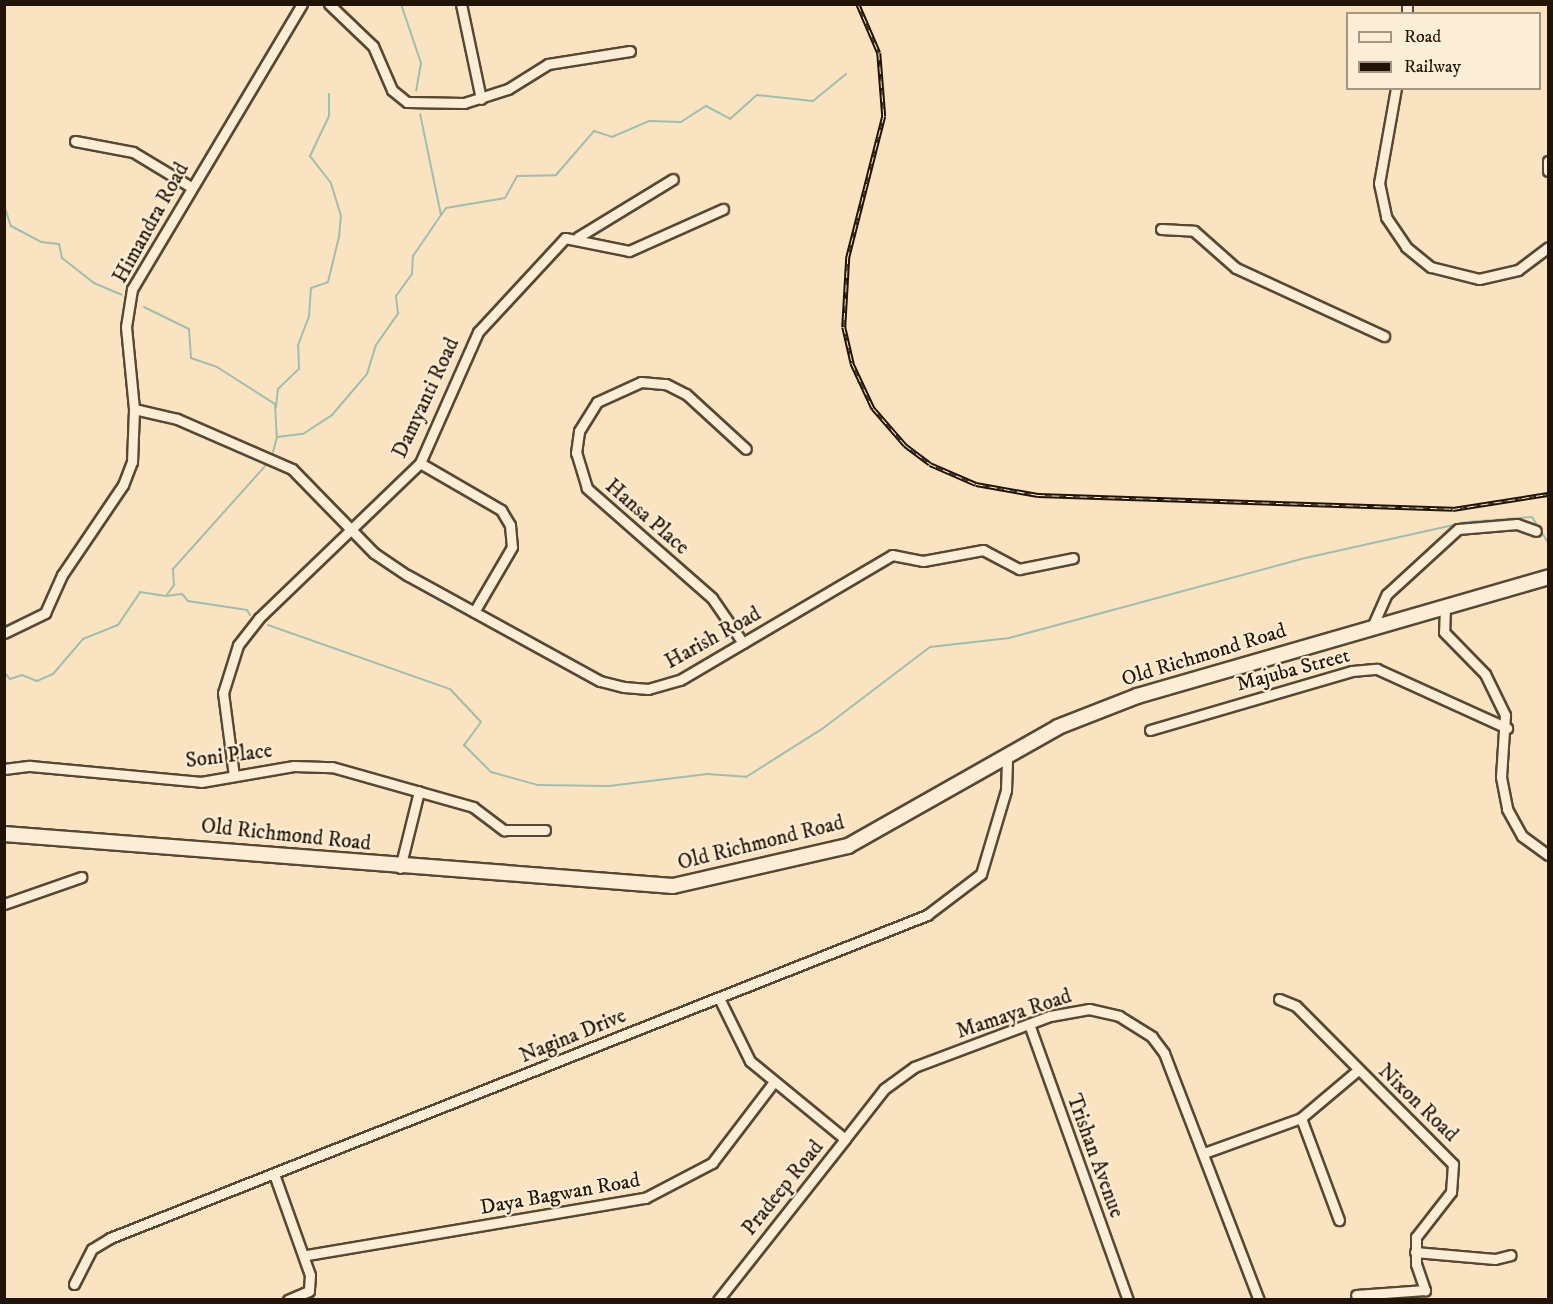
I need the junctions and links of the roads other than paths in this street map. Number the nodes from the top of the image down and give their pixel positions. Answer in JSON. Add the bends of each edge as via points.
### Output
{"nodes":[{"id":1,"x":302,"y":4,"type":"edge"},
{"id":2,"x":329,"y":4,"type":"edge"},
{"id":3,"x":461,"y":4,"type":"edge"},
{"id":4,"x":630,"y":51,"type":"dead end"},
{"id":5,"x":1396,"y":90,"type":"edge"},
{"id":6,"x":481,"y":99,"type":"junction"},
{"id":7,"x":75,"y":141,"type":"dead end"},
{"id":8,"x":1548,"y":161,"type":"edge"},
{"id":9,"x":1548,"y":171,"type":"edge"},
{"id":10,"x":673,"y":179,"type":"dead end"},
{"id":11,"x":191,"y":187,"type":"junction"},
{"id":12,"x":723,"y":208,"type":"dead end"},
{"id":13,"x":1161,"y":229,"type":"dead end"},
{"id":14,"x":578,"y":237,"type":"junction"},
{"id":15,"x":1548,"y":247,"type":"edge"},
{"id":16,"x":1384,"y":336,"type":"dead end"},
{"id":17,"x":134,"y":409,"type":"junction"},
{"id":18,"x":746,"y":449,"type":"dead end"},
{"id":19,"x":420,"y":463,"type":"junction"},
{"id":20,"x":353,"y":531,"type":"junction"},
{"id":21,"x":1536,"y":531,"type":"dead end"},
{"id":22,"x":1073,"y":558,"type":"dead end"},
{"id":23,"x":1548,"y":577,"type":"edge"},
{"id":24,"x":1445,"y":607,"type":"junction"},
{"id":25,"x":474,"y":612,"type":"junction"},
{"id":26,"x":1372,"y":627,"type":"junction"},
{"id":27,"x":4,"y":633,"type":"edge"},
{"id":28,"x":742,"y":643,"type":"junction"},
{"id":29,"x":1507,"y":728,"type":"junction"},
{"id":30,"x":1150,"y":730,"type":"dead end"},
{"id":31,"x":1007,"y":754,"type":"junction"},
{"id":32,"x":4,"y":769,"type":"edge"},
{"id":33,"x":234,"y":776,"type":"junction"},
{"id":34,"x":419,"y":791,"type":"junction"},
{"id":35,"x":544,"y":830,"type":"dead end"},
{"id":36,"x":4,"y":834,"type":"edge"},
{"id":37,"x":1548,"y":855,"type":"edge"},
{"id":38,"x":400,"y":868,"type":"junction"},
{"id":39,"x":81,"y":877,"type":"dead end"},
{"id":40,"x":4,"y":904,"type":"edge"},
{"id":41,"x":719,"y":998,"type":"junction"},
{"id":42,"x":1279,"y":999,"type":"dead end"},
{"id":43,"x":1029,"y":1024,"type":"junction"},
{"id":44,"x":1359,"y":1070,"type":"junction"},
{"id":45,"x":773,"y":1083,"type":"junction"},
{"id":46,"x":1301,"y":1118,"type":"junction"},
{"id":47,"x":845,"y":1139,"type":"junction"},
{"id":48,"x":1204,"y":1153,"type":"junction"},
{"id":49,"x":274,"y":1174,"type":"junction"},
{"id":50,"x":1339,"y":1220,"type":"dead end"},
{"id":51,"x":1415,"y":1252,"type":"junction"},
{"id":52,"x":307,"y":1255,"type":"junction"},
{"id":53,"x":1511,"y":1255,"type":"dead end"},
{"id":54,"x":74,"y":1284,"type":"dead end"},
{"id":55,"x":1356,"y":1295,"type":"dead end"},
{"id":56,"x":288,"y":1299,"type":"edge"},
{"id":57,"x":718,"y":1299,"type":"edge"},
{"id":58,"x":1128,"y":1299,"type":"edge"},
{"id":59,"x":1259,"y":1299,"type":"edge"}],
"edges":[{"from":1,"to":11,"type":"street","name":"Himandra Road"},
{"from":2,"to":6,"type":"street","via":[[373,46],[401,99],[435,104]]},
{"from":3,"to":6,"type":"street"},
{"from":4,"to":6,"type":"street","via":[[548,64]]},
{"from":5,"to":15,"type":"street","via":[[1379,183],[1386,218],[1406,248],[1431,267],[1479,279],[1518,270]]},
{"from":7,"to":11,"type":"street","via":[[133,152]]},
{"from":8,"to":9,"type":"street"},
{"from":10,"to":14,"type":"street","name":"Damyanti Road"},
{"from":11,"to":17,"type":"street","name":"Himandra Road","via":[[129,298],[126,327]]},
{"from":12,"to":14,"type":"street","via":[[629,251],[605,250]]},
{"from":13,"to":16,"type":"street","via":[[1194,231],[1229,264]]},
{"from":14,"to":19,"type":"street","name":"Damyanti Road","via":[[559,241],[471,342]]},
{"from":17,"to":20,"type":"street","via":[[177,419],[292,469]]},
{"from":17,"to":27,"type":"street","name":"Himandra Road","via":[[132,462],[45,613]]},
{"from":18,"to":28,"type":"street","name":"Hansa Place","via":[[686,394],[666,384],[641,382],[597,402],[579,431],[576,453],[587,488],[712,598]]},
{"from":19,"to":20,"type":"street","name":"Damyanti Road"},
{"from":19,"to":25,"type":"street","via":[[495,506],[510,525],[512,547]]},
{"from":20,"to":25,"type":"street","name":"Harish Road","via":[[407,575]]},
{"from":20,"to":33,"type":"street","name":"Damyanti Road","via":[[260,618],[230,661],[223,699]]},
{"from":21,"to":26,"type":"street","via":[[1517,524],[1458,529],[1387,594]]},
{"from":22,"to":28,"type":"street","name":"Harish Road","via":[[1019,569],[983,550],[923,561],[899,553]]},
{"from":23,"to":24,"type":"street","name":"Old Richmond Road"},
{"from":24,"to":26,"type":"street","name":"Old Richmond Road"},
{"from":24,"to":29,"type":"street","via":[[1444,632],[1491,684]]},
{"from":25,"to":28,"type":"street","name":"Harish Road","via":[[600,681],[637,688],[680,680]]},
{"from":26,"to":31,"type":"street","name":"Old Richmond Road","via":[[1137,696]]},
{"from":29,"to":30,"type":"street","name":"Majuba Street","via":[[1377,669],[1352,671]]},
{"from":29,"to":37,"type":"street","via":[[1501,777],[1507,809],[1522,836]]},
{"from":31,"to":38,"type":"street","name":"Old Richmond Road","via":[[915,812],[848,846],[704,881],[649,886]]},
{"from":31,"to":41,"type":"street","name":"Nagina Drive","via":[[1006,790],[975,882],[927,915]]},
{"from":32,"to":33,"type":"street","name":"Soni Place","via":[[30,766],[187,782]]},
{"from":33,"to":34,"type":"street","name":"Soni Place","via":[[294,766],[332,767]]},
{"from":34,"to":35,"type":"street","name":"Soni Place","via":[[473,807],[504,830]]},
{"from":34,"to":38,"type":"street"},
{"from":36,"to":38,"type":"street","name":"Old Richmond Road"},
{"from":39,"to":40,"type":"street"},
{"from":41,"to":45,"type":"street","name":"Pradeep Road","via":[[743,1053]]},
{"from":41,"to":49,"type":"street","name":"Nagina Drive"},
{"from":42,"to":44,"type":"street","name":"Nixon Road","via":[[1296,1006]]},
{"from":43,"to":47,"type":"street","name":"Mamaya Road","via":[[898,1076]]},
{"from":43,"to":48,"type":"street","name":"Mamaya Road","via":[[1089,1009],[1140,1028],[1164,1053]]},
{"from":43,"to":58,"type":"street","name":"Trishan Avenue"},
{"from":44,"to":46,"type":"street"},
{"from":44,"to":51,"type":"street","name":"Nixon Road","via":[[1453,1164],[1450,1192],[1420,1225]]},
{"from":45,"to":47,"type":"street","name":"Pradeep Road"},
{"from":45,"to":52,"type":"street","name":"Daya Bagwan Road","via":[[712,1163],[645,1198]]},
{"from":46,"to":48,"type":"street"},
{"from":46,"to":50,"type":"street"},
{"from":47,"to":57,"type":"street","name":"Pradeep Road"},
{"from":48,"to":59,"type":"street","name":"Mamaya Road"},
{"from":49,"to":52,"type":"street"},
{"from":49,"to":54,"type":"street","name":"Nagina Drive","via":[[100,1243],[86,1257]]},
{"from":51,"to":53,"type":"street","via":[[1496,1259]]},
{"from":51,"to":55,"type":"street","name":"Nixon Road","via":[[1425,1290]]},
{"from":52,"to":56,"type":"street","via":[[309,1291]]}]}
